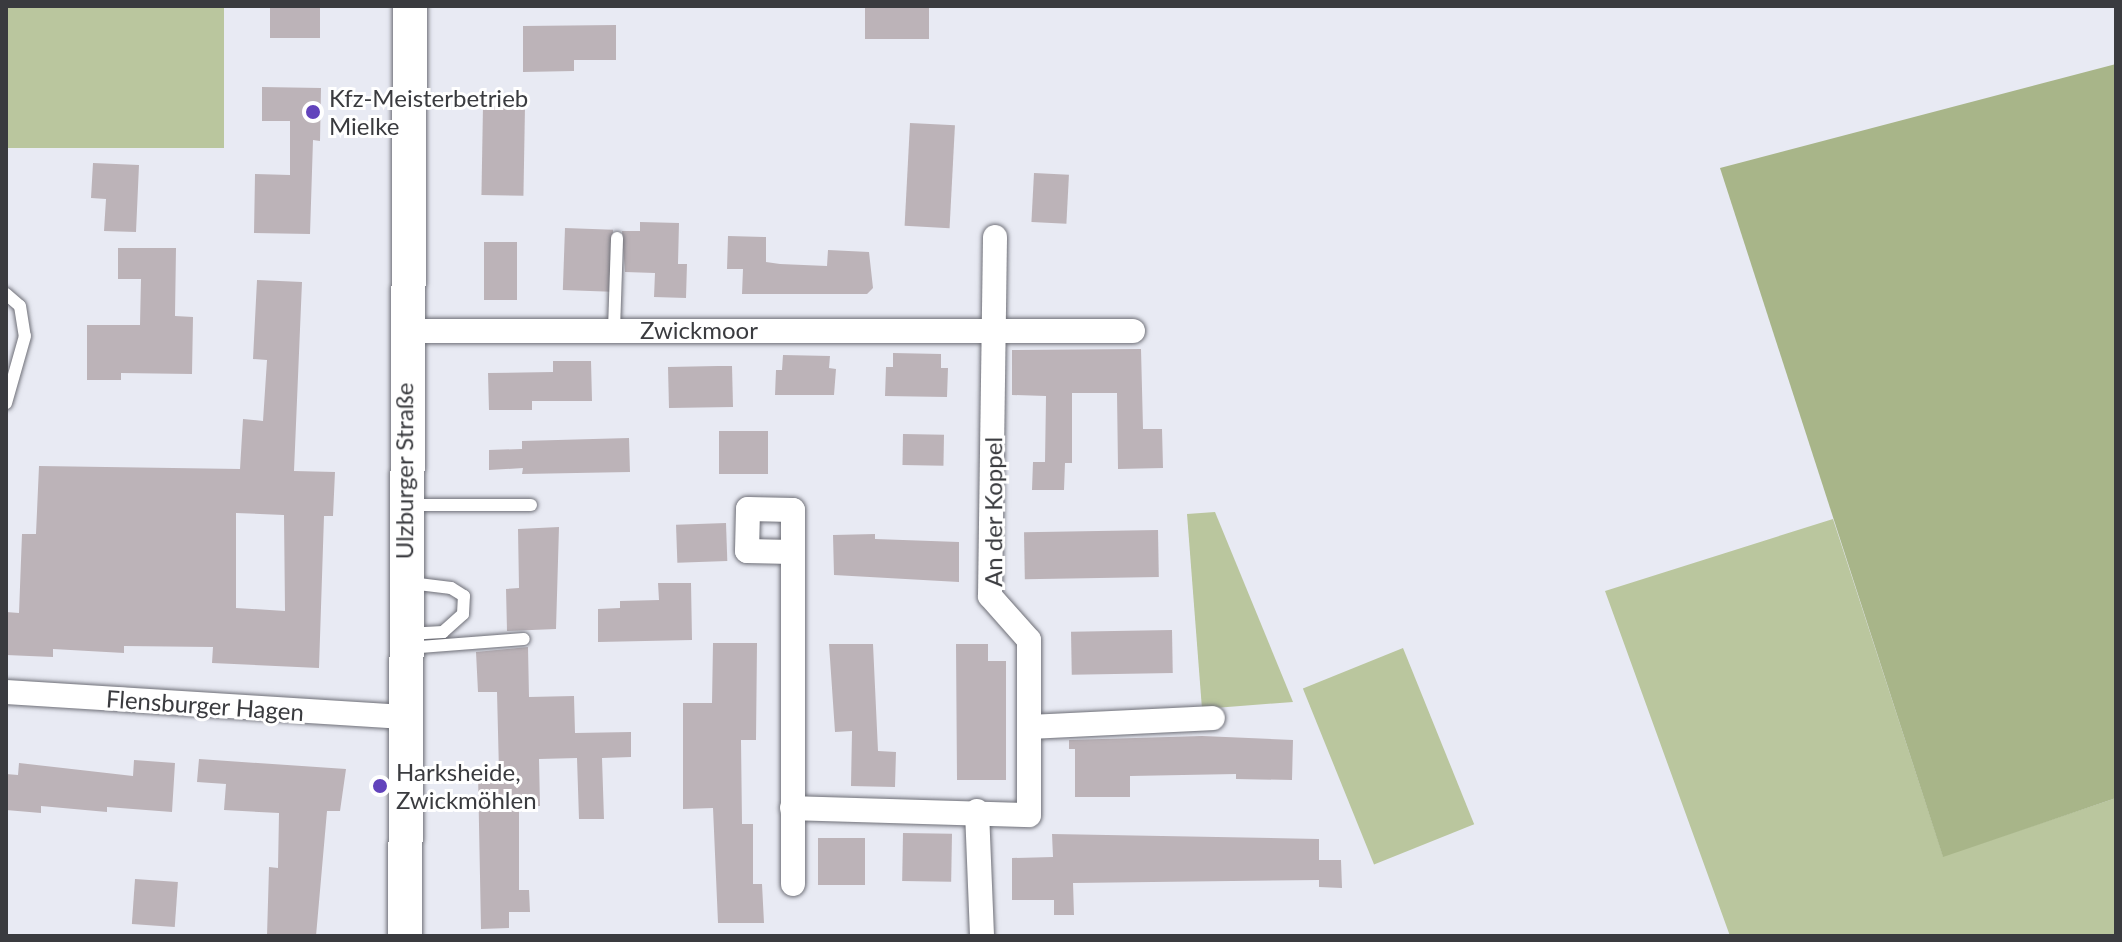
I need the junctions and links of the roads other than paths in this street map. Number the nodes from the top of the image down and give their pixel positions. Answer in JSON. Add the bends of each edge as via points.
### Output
{"nodes":[{"id":1,"x":410,"y":6,"type":"edge"},
{"id":2,"x":995,"y":237,"type":"dead end"},
{"id":3,"x":617,"y":238,"type":"dead end"},
{"id":4,"x":6,"y":294,"type":"edge"},
{"id":5,"x":614,"y":330,"type":"junction"},
{"id":6,"x":994,"y":330,"type":"junction"},
{"id":7,"x":404,"y":331,"type":"junction"},
{"id":8,"x":1133,"y":331,"type":"dead end"},
{"id":9,"x":6,"y":403,"type":"edge"},
{"id":10,"x":404,"y":504,"type":"junction"},
{"id":11,"x":531,"y":505,"type":"dead end"},
{"id":12,"x":792,"y":552,"type":"dead end"},
{"id":13,"x":404,"y":583,"type":"junction"},
{"id":14,"x":524,"y":639,"type":"dead end"},
{"id":15,"x":404,"y":641,"type":"junction"},
{"id":16,"x":6,"y":692,"type":"edge"},
{"id":17,"x":404,"y":717,"type":"junction"},
{"id":18,"x":1213,"y":718,"type":"dead end"},
{"id":19,"x":1031,"y":727,"type":"junction"},
{"id":20,"x":792,"y":808,"type":"junction"},
{"id":21,"x":977,"y":811,"type":"junction"},
{"id":22,"x":793,"y":884,"type":"dead end"},
{"id":23,"x":405,"y":936,"type":"edge"},
{"id":24,"x":982,"y":936,"type":"edge"}],
"edges":[{"from":1,"to":7,"type":"main road","name":"Ulzburger Straße"},
{"from":2,"to":6,"type":"street"},
{"from":3,"to":5,"type":"lane"},
{"from":4,"to":9,"type":"lane","via":[[20,306],[25,336]]},
{"from":5,"to":6,"type":"street","name":"Zwickmoor"},
{"from":5,"to":7,"type":"street","name":"Zwickmoor"},
{"from":6,"to":8,"type":"street","name":"Zwickmoor"},
{"from":6,"to":19,"type":"street","name":"An der Koppel","via":[[990,596],[1029,640]]},
{"from":7,"to":10,"type":"main road","name":"Ulzburger Straße"},
{"from":10,"to":11,"type":"lane"},
{"from":10,"to":13,"type":"main road","name":"Ulzburger Straße"},
{"from":12,"to":20,"type":"street"},
{"from":13,"to":15,"type":"main road","name":"Ulzburger Straße"},
{"from":13,"to":15,"type":"lane","via":[[451,588],[464,596],[463,614],[443,632]]},
{"from":14,"to":15,"type":"lane"},
{"from":15,"to":17,"type":"main road","name":"Ulzburger Straße"},
{"from":16,"to":17,"type":"street","name":"Flensburger Hagen"},
{"from":17,"to":23,"type":"main road","name":"Ulzburger Straße"},
{"from":18,"to":19,"type":"street"},
{"from":19,"to":21,"type":"street","name":"An der Koppel","via":[[1029,815]]},
{"from":20,"to":21,"type":"street","name":"An der Koppel"},
{"from":20,"to":22,"type":"street"},
{"from":21,"to":24,"type":"street"}]}
